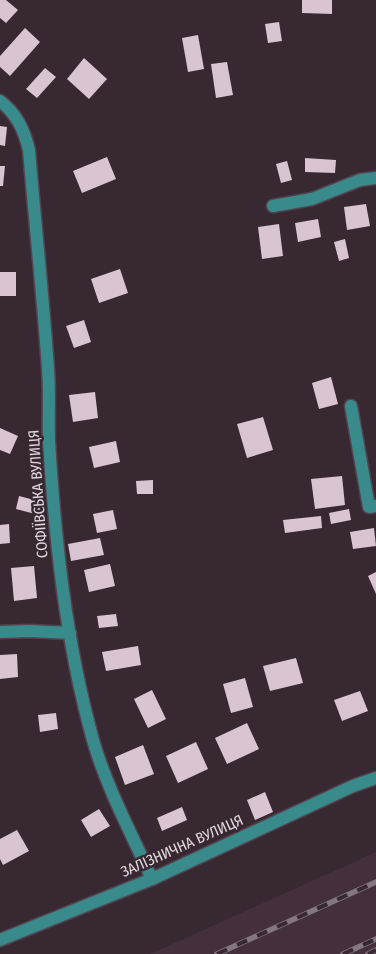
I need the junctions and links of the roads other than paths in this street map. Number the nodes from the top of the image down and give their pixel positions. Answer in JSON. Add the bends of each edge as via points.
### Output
{"nodes":[{"id":1,"x":0,"y":101,"type":"edge"},
{"id":2,"x":376,"y":178,"type":"edge"},
{"id":3,"x":274,"y":206,"type":"dead end"},
{"id":4,"x":351,"y":406,"type":"dead end"},
{"id":5,"x":376,"y":506,"type":"edge"},
{"id":6,"x":0,"y":632,"type":"edge"},
{"id":7,"x":70,"y":633,"type":"junction"},
{"id":8,"x":376,"y":778,"type":"edge"},
{"id":9,"x":152,"y":879,"type":"junction"},
{"id":10,"x":0,"y":940,"type":"edge"}],
"edges":[{"from":1,"to":7,"type":"street","name":"СОФІЇВСЬКА ВУЛИЦЯ","via":[[15,115],[29,150],[48,371],[53,505]]},
{"from":2,"to":3,"type":"street","via":[[360,180],[312,199]]},
{"from":4,"to":5,"type":"street","via":[[368,507]]},
{"from":6,"to":7,"type":"street"},
{"from":7,"to":9,"type":"street","name":"СОФІЇВСЬКА ВУЛИЦЯ","via":[[93,741]]},
{"from":8,"to":9,"type":"street","name":"ЗАЛІЗНИЧНА ВУЛИЦЯ"},
{"from":9,"to":10,"type":"street","name":"ЗАЛІЗНИЧНА ВУЛИЦЯ"}]}
